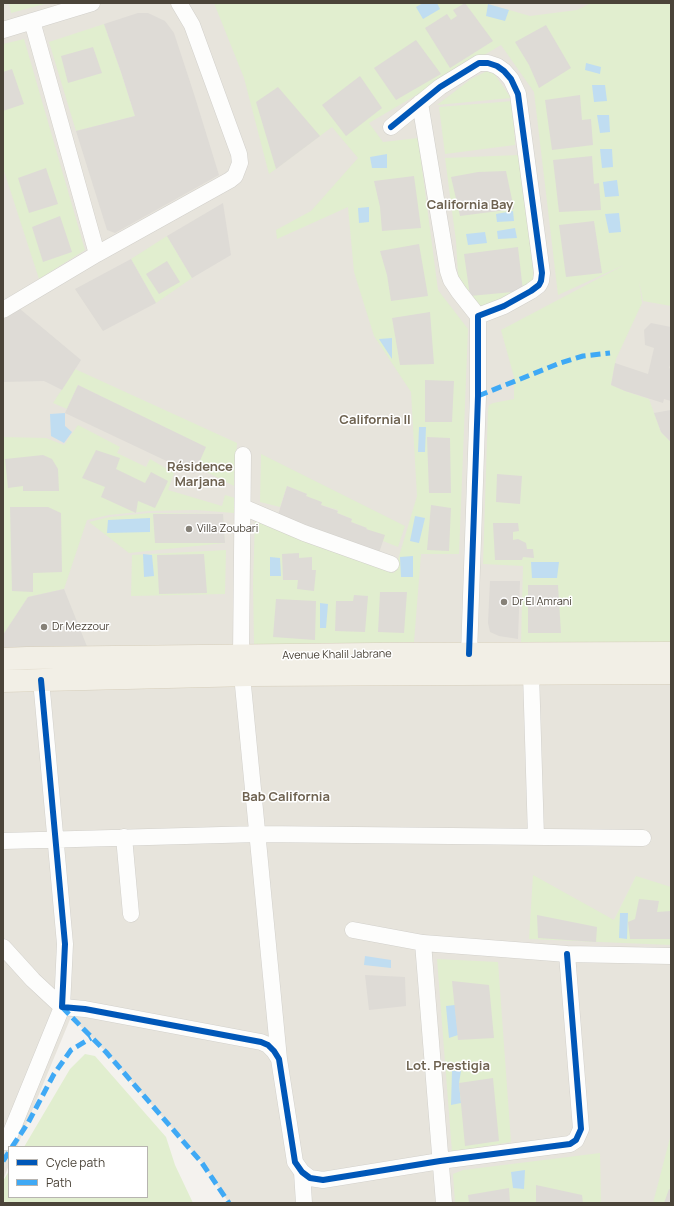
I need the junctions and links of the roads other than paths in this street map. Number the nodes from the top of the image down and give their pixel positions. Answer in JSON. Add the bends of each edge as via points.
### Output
{"nodes":[{"id":1,"x":92,"y":3,"type":"edge"},
{"id":2,"x":179,"y":3,"type":"edge"},
{"id":3,"x":32,"y":21,"type":"junction"},
{"id":4,"x":3,"y":29,"type":"edge"},
{"id":5,"x":420,"y":103,"type":"junction"},
{"id":6,"x":392,"y":127,"type":"dead end"},
{"id":7,"x":97,"y":254,"type":"junction"},
{"id":8,"x":3,"y":310,"type":"edge"},
{"id":9,"x":478,"y":316,"type":"junction"},
{"id":10,"x":243,"y":455,"type":"dead end"},
{"id":11,"x":243,"y":507,"type":"junction"},
{"id":12,"x":390,"y":564,"type":"dead end"},
{"id":13,"x":671,"y":653,"type":"edge"},
{"id":14,"x":469,"y":654,"type":"junction"},
{"id":15,"x":3,"y":659,"type":"edge"},
{"id":16,"x":242,"y":666,"type":"junction"},
{"id":17,"x":531,"y":673,"type":"junction"},
{"id":18,"x":671,"y":673,"type":"edge"},
{"id":19,"x":41,"y":680,"type":"junction"},
{"id":20,"x":3,"y":681,"type":"edge"},
{"id":21,"x":258,"y":834,"type":"junction"},
{"id":22,"x":124,"y":837,"type":"junction"},
{"id":23,"x":536,"y":837,"type":"junction"},
{"id":24,"x":643,"y":838,"type":"dead end"},
{"id":25,"x":55,"y":839,"type":"junction"},
{"id":26,"x":3,"y":841,"type":"edge"},
{"id":27,"x":131,"y":914,"type":"dead end"},
{"id":28,"x":353,"y":930,"type":"dead end"},
{"id":29,"x":423,"y":943,"type":"junction"},
{"id":30,"x":3,"y":947,"type":"edge"},
{"id":31,"x":568,"y":954,"type":"junction"},
{"id":32,"x":671,"y":956,"type":"edge"},
{"id":33,"x":62,"y":1007,"type":"junction"},
{"id":34,"x":279,"y":1059,"type":"junction"},
{"id":35,"x":8,"y":1122,"type":"edge"},
{"id":36,"x":3,"y":1142,"type":"edge"},
{"id":37,"x":440,"y":1161,"type":"junction"},
{"id":38,"x":302,"y":1172,"type":"junction"},
{"id":39,"x":304,"y":1203,"type":"edge"},
{"id":40,"x":444,"y":1203,"type":"edge"}],
"edges":[{"from":1,"to":3,"type":"street"},
{"from":2,"to":7,"type":"street","via":[[192,25],[231,132],[240,163],[238,170],[230,180]]},
{"from":3,"to":4,"type":"street"},
{"from":3,"to":7,"type":"street"},
{"from":5,"to":6,"type":"street"},
{"from":5,"to":9,"type":"street","via":[[448,270],[459,292]]},
{"from":5,"to":9,"type":"street","via":[[440,87],[480,63],[497,66],[504,71],[512,79],[518,94],[542,272],[541,281],[531,291],[504,306]]},
{"from":7,"to":8,"type":"street"},
{"from":9,"to":14,"type":"street","via":[[478,404]]},
{"from":10,"to":11,"type":"street"},
{"from":11,"to":12,"type":"street","via":[[304,533]]},
{"from":11,"to":16,"type":"street"},
{"from":13,"to":14,"type":"main road","name":"Avenue Khalil Jabrane"},
{"from":14,"to":16,"type":"main road","name":"Avenue Khalil Jabrane","via":[[374,654]]},
{"from":15,"to":16,"type":"main road","name":"Avenue Khalil Jabrane"},
{"from":16,"to":17,"type":"main road","name":"Avenue Khalil Jabrane"},
{"from":16,"to":19,"type":"main road","name":"Avenue Khalil Jabrane"},
{"from":16,"to":21,"type":"street"},
{"from":17,"to":18,"type":"main road","name":"Avenue Khalil Jabrane"},
{"from":17,"to":23,"type":"street"},
{"from":19,"to":20,"type":"main road","name":"Avenue Khalil Jabrane"},
{"from":19,"to":25,"type":"street"},
{"from":21,"to":22,"type":"street"},
{"from":21,"to":23,"type":"street"},
{"from":21,"to":34,"type":"street"},
{"from":22,"to":25,"type":"street"},
{"from":22,"to":27,"type":"street"},
{"from":23,"to":24,"type":"street"},
{"from":25,"to":26,"type":"street"},
{"from":25,"to":33,"type":"street","via":[[65,944]]},
{"from":28,"to":29,"type":"street"},
{"from":29,"to":31,"type":"street"},
{"from":29,"to":37,"type":"street"},
{"from":30,"to":33,"type":"street"},
{"from":31,"to":32,"type":"street"},
{"from":31,"to":37,"type":"street","via":[[581,1129],[579,1136],[570,1144]]},
{"from":33,"to":34,"type":"street","via":[[85,1009],[261,1042],[274,1050]]},
{"from":33,"to":35,"type":"street"},
{"from":34,"to":38,"type":"street","via":[[295,1162]]},
{"from":35,"to":36,"type":"street","via":[[7,1142]]},
{"from":37,"to":38,"type":"street","via":[[323,1180],[310,1178]]},
{"from":37,"to":40,"type":"street"},
{"from":38,"to":39,"type":"street"}]}
